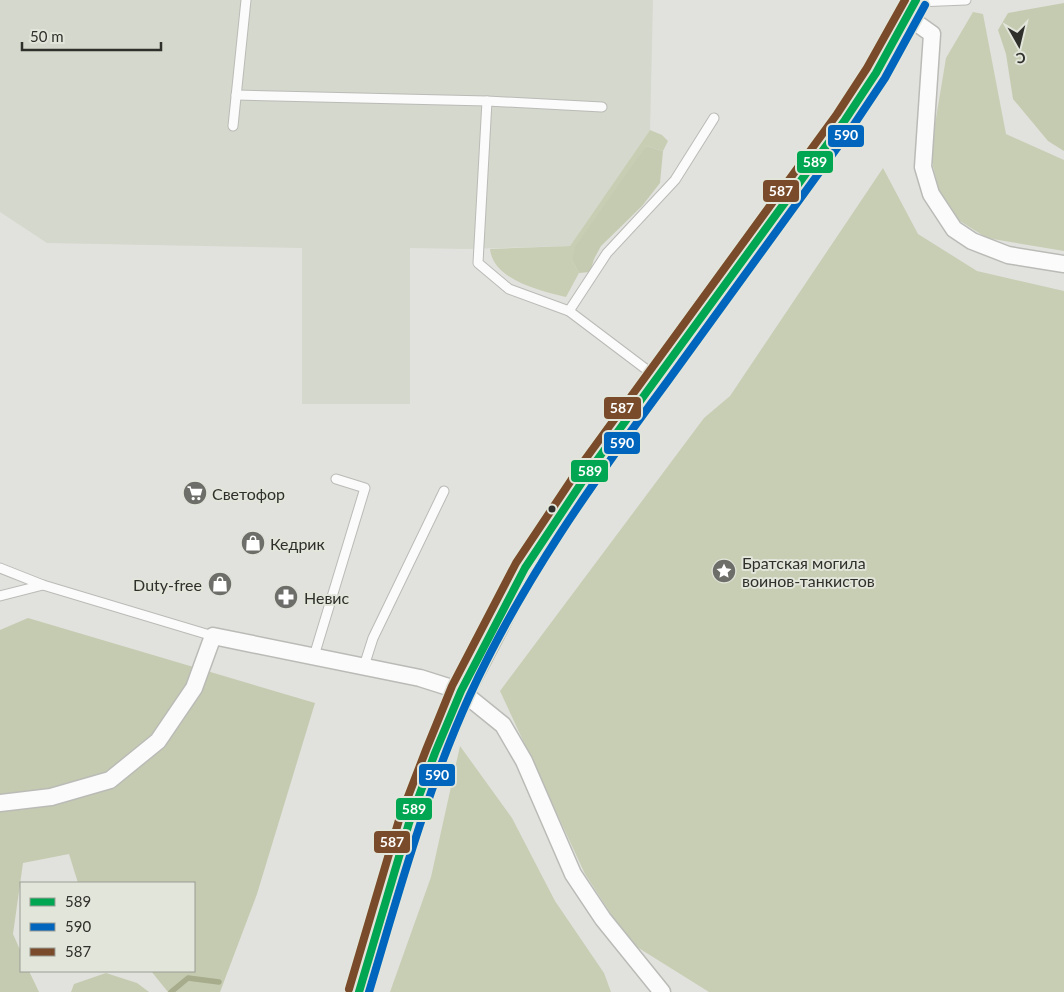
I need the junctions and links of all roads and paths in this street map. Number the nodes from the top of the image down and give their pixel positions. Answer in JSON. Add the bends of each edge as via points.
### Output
{"nodes":[{"id":1,"x":246,"y":0,"type":"edge"},
{"id":2,"x":966,"y":0,"type":"edge"},
{"id":3,"x":913,"y":6,"type":"edge"},
{"id":4,"x":236,"y":95,"type":"junction"},
{"id":5,"x":487,"y":101,"type":"junction"},
{"id":6,"x":602,"y":107,"type":"dead end"},
{"id":7,"x":714,"y":118,"type":"dead end"},
{"id":8,"x":234,"y":126,"type":"dead end"},
{"id":9,"x":1064,"y":264,"type":"edge"},
{"id":10,"x":569,"y":311,"type":"junction"},
{"id":11,"x":656,"y":377,"type":"junction"},
{"id":12,"x":336,"y":479,"type":"dead end"},
{"id":13,"x":444,"y":491,"type":"dead end"},
{"id":14,"x":0,"y":568,"type":"edge"},
{"id":15,"x":43,"y":585,"type":"junction"},
{"id":16,"x":0,"y":596,"type":"edge"},
{"id":17,"x":213,"y":636,"type":"junction"},
{"id":18,"x":314,"y":656,"type":"junction"},
{"id":19,"x":364,"y":666,"type":"junction"},
{"id":20,"x":461,"y":691,"type":"junction"},
{"id":21,"x":0,"y":804,"type":"edge"},
{"id":22,"x":637,"y":960,"type":"junction"},
{"id":23,"x":359,"y":992,"type":"edge"},
{"id":24,"x":662,"y":992,"type":"edge"},
{"id":25,"x":674,"y":992,"type":"edge"}],
"edges":[{"from":1,"to":4,"type":"lane"},
{"from":2,"to":3,"type":"lane"},
{"from":3,"to":9,"type":"street","via":[[932,34],[923,167],[931,194],[954,229],[972,241],[1008,255]]},
{"from":3,"to":11,"type":"main road","via":[[876,73],[845,120]]},
{"from":4,"to":5,"type":"lane"},
{"from":4,"to":8,"type":"lane"},
{"from":5,"to":6,"type":"lane"},
{"from":5,"to":10,"type":"lane","via":[[478,263],[509,289]]},
{"from":7,"to":10,"type":"lane","via":[[674,180],[607,253]]},
{"from":10,"to":11,"type":"lane"},
{"from":11,"to":20,"type":"main road","via":[[525,568]]},
{"from":12,"to":18,"type":"lane","via":[[364,488]]},
{"from":13,"to":19,"type":"lane","via":[[373,638]]},
{"from":14,"to":15,"type":"lane"},
{"from":15,"to":16,"type":"lane"},
{"from":15,"to":17,"type":"lane"},
{"from":17,"to":18,"type":"street"},
{"from":17,"to":21,"type":"street","via":[[194,688],[158,741],[110,780],[50,797]]},
{"from":18,"to":19,"type":"street"},
{"from":19,"to":20,"type":"street"},
{"from":20,"to":22,"type":"street","via":[[503,725],[524,761],[573,874],[603,919]]},
{"from":20,"to":23,"type":"main road","via":[[409,823]]},
{"from":22,"to":24,"type":"street"},
{"from":22,"to":25,"type":"street"}]}
